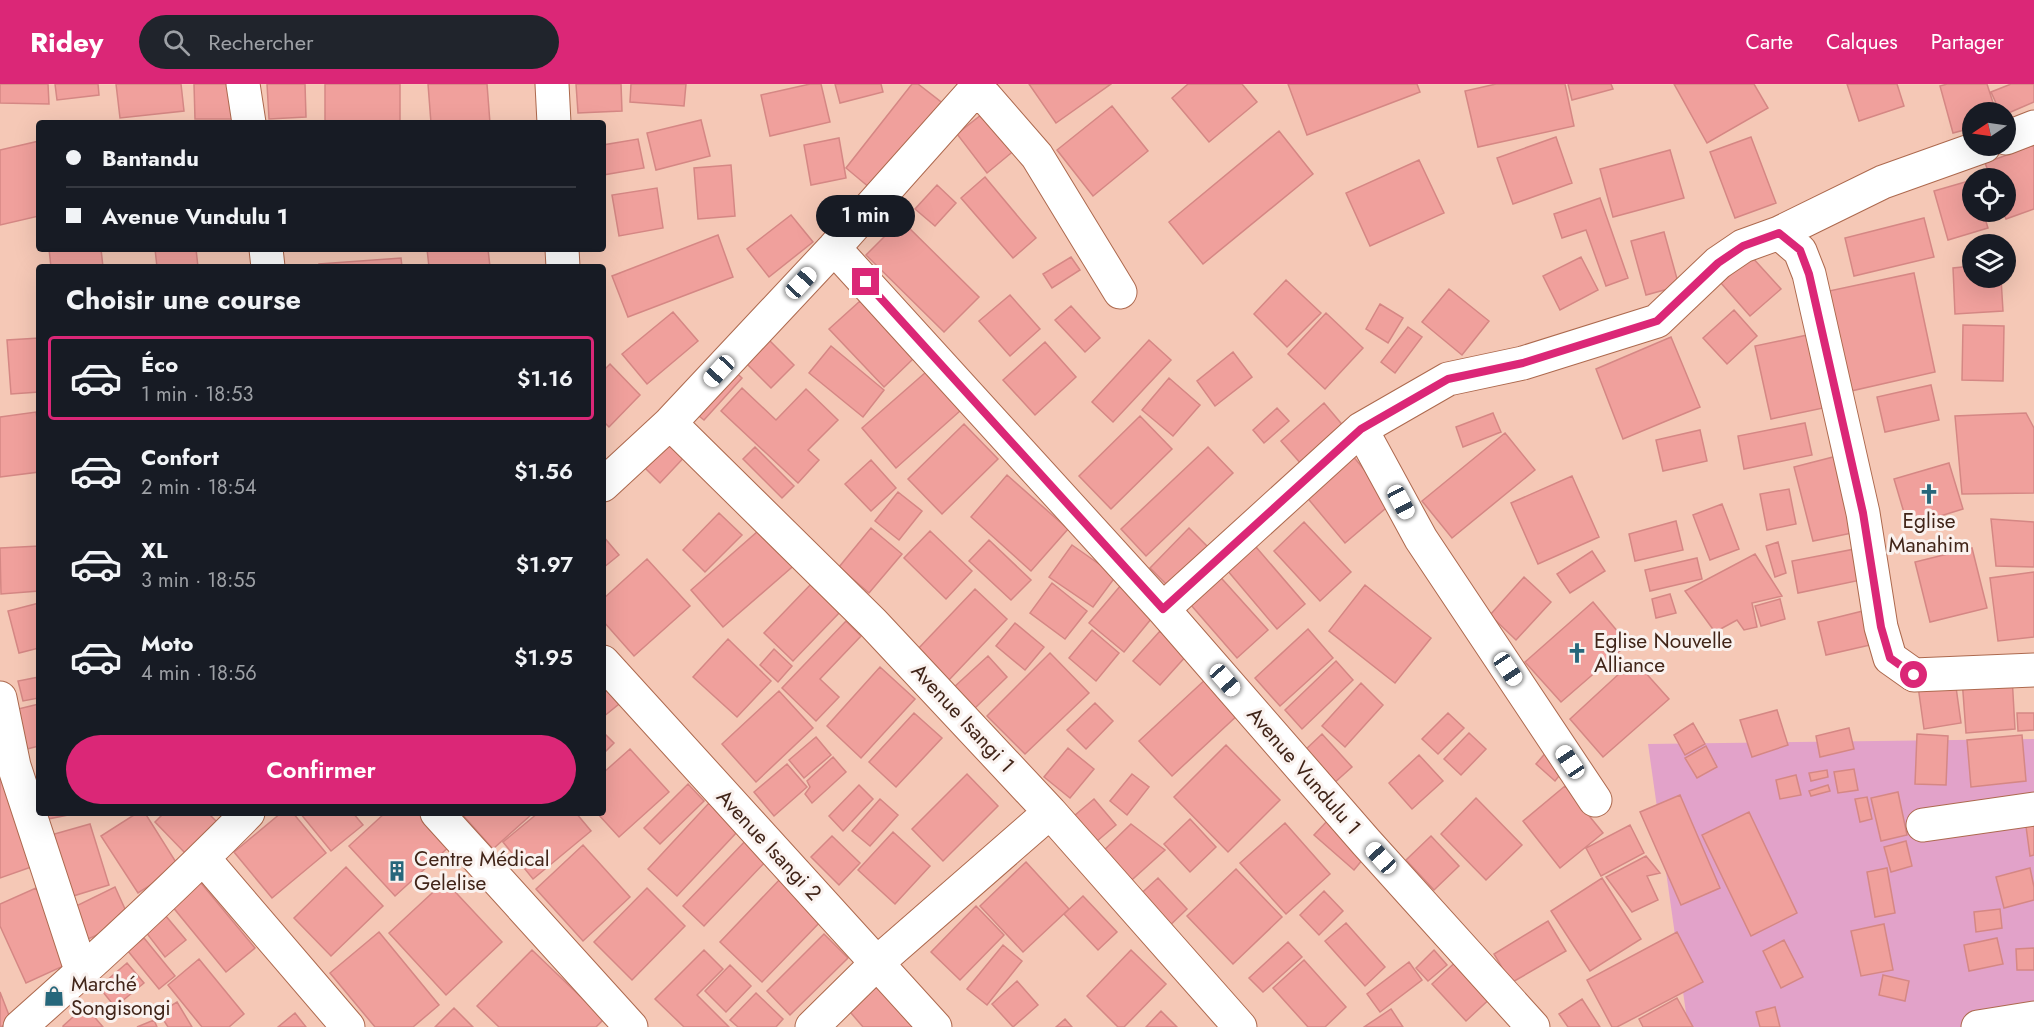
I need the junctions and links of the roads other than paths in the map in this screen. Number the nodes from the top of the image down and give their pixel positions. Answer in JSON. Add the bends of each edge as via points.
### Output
{"nodes":[{"id":1,"x":243,"y":84,"type":"edge"},
{"id":2,"x":552,"y":84,"type":"edge"},
{"id":3,"x":978,"y":86,"type":"edge"},
{"id":4,"x":249,"y":120,"type":"edge"},
{"id":5,"x":554,"y":120,"type":"edge"},
{"id":6,"x":2034,"y":127,"type":"edge"},
{"id":7,"x":2016,"y":134,"type":"edge"},
{"id":8,"x":1962,"y":154,"type":"edge"},
{"id":9,"x":1779,"y":233,"type":"junction"},
{"id":10,"x":834,"y":248,"type":"junction"},
{"id":11,"x":1120,"y":292,"type":"dead end"},
{"id":12,"x":670,"y":423,"type":"junction"},
{"id":13,"x":1361,"y":429,"type":"junction"},
{"id":14,"x":606,"y":482,"type":"edge"},
{"id":15,"x":1163,"y":609,"type":"junction"},
{"id":16,"x":606,"y":666,"type":"edge"},
{"id":17,"x":2034,"y":670,"type":"edge"},
{"id":18,"x":0,"y":698,"type":"edge"},
{"id":19,"x":7,"y":767,"type":"edge"},
{"id":20,"x":1595,"y":800,"type":"dead end"},
{"id":21,"x":2034,"y":809,"type":"edge"},
{"id":22,"x":1050,"y":812,"type":"junction"},
{"id":23,"x":246,"y":816,"type":"edge"},
{"id":24,"x":440,"y":816,"type":"edge"},
{"id":25,"x":1923,"y":825,"type":"dead end"},
{"id":26,"x":204,"y":859,"type":"junction"},
{"id":27,"x":878,"y":963,"type":"junction"},
{"id":28,"x":82,"y":973,"type":"junction"},
{"id":29,"x":2034,"y":1018,"type":"edge"},
{"id":30,"x":34,"y":1023,"type":"edge"},
{"id":31,"x":348,"y":1027,"type":"edge"},
{"id":32,"x":631,"y":1027,"type":"edge"},
{"id":33,"x":812,"y":1027,"type":"edge"},
{"id":34,"x":935,"y":1027,"type":"edge"},
{"id":35,"x":1240,"y":1027,"type":"edge"},
{"id":36,"x":1533,"y":1027,"type":"edge"},
{"id":37,"x":1978,"y":1027,"type":"edge"}],
"edges":[{"from":1,"to":4,"type":"street"},
{"from":2,"to":5,"type":"street"},
{"from":3,"to":10,"type":"street"},
{"from":3,"to":11,"type":"street","via":[[1037,156]]},
{"from":6,"to":7,"type":"street"},
{"from":8,"to":9,"type":"street","via":[[1883,182]]},
{"from":9,"to":13,"type":"street","via":[[1743,246],[1718,263],[1657,321],[1523,363],[1448,379]]},
{"from":9,"to":17,"type":"street","via":[[1800,250],[1809,274],[1863,513],[1881,627],[1890,658],[1914,675]]},
{"from":10,"to":12,"type":"street"},
{"from":10,"to":15,"type":"street","name":"Avenue Vundulu 1"},
{"from":12,"to":14,"type":"street"},
{"from":12,"to":22,"type":"street","name":"Avenue Isangi 1","via":[[873,622]]},
{"from":13,"to":15,"type":"street"},
{"from":13,"to":20,"type":"street","via":[[1420,539]]},
{"from":15,"to":36,"type":"street","name":"Avenue Vundulu 1"},
{"from":16,"to":27,"type":"street","name":"Avenue Isangi 2"},
{"from":18,"to":19,"type":"street"},
{"from":19,"to":28,"type":"street"},
{"from":21,"to":25,"type":"street"},
{"from":22,"to":27,"type":"street"},
{"from":22,"to":35,"type":"street","name":"Avenue Isangi 1"},
{"from":23,"to":26,"type":"street"},
{"from":24,"to":32,"type":"street"},
{"from":26,"to":28,"type":"street"},
{"from":26,"to":31,"type":"street"},
{"from":27,"to":33,"type":"street"},
{"from":27,"to":34,"type":"street","name":"Avenue Isangi 2"},
{"from":28,"to":30,"type":"street"},
{"from":29,"to":37,"type":"street"}]}
